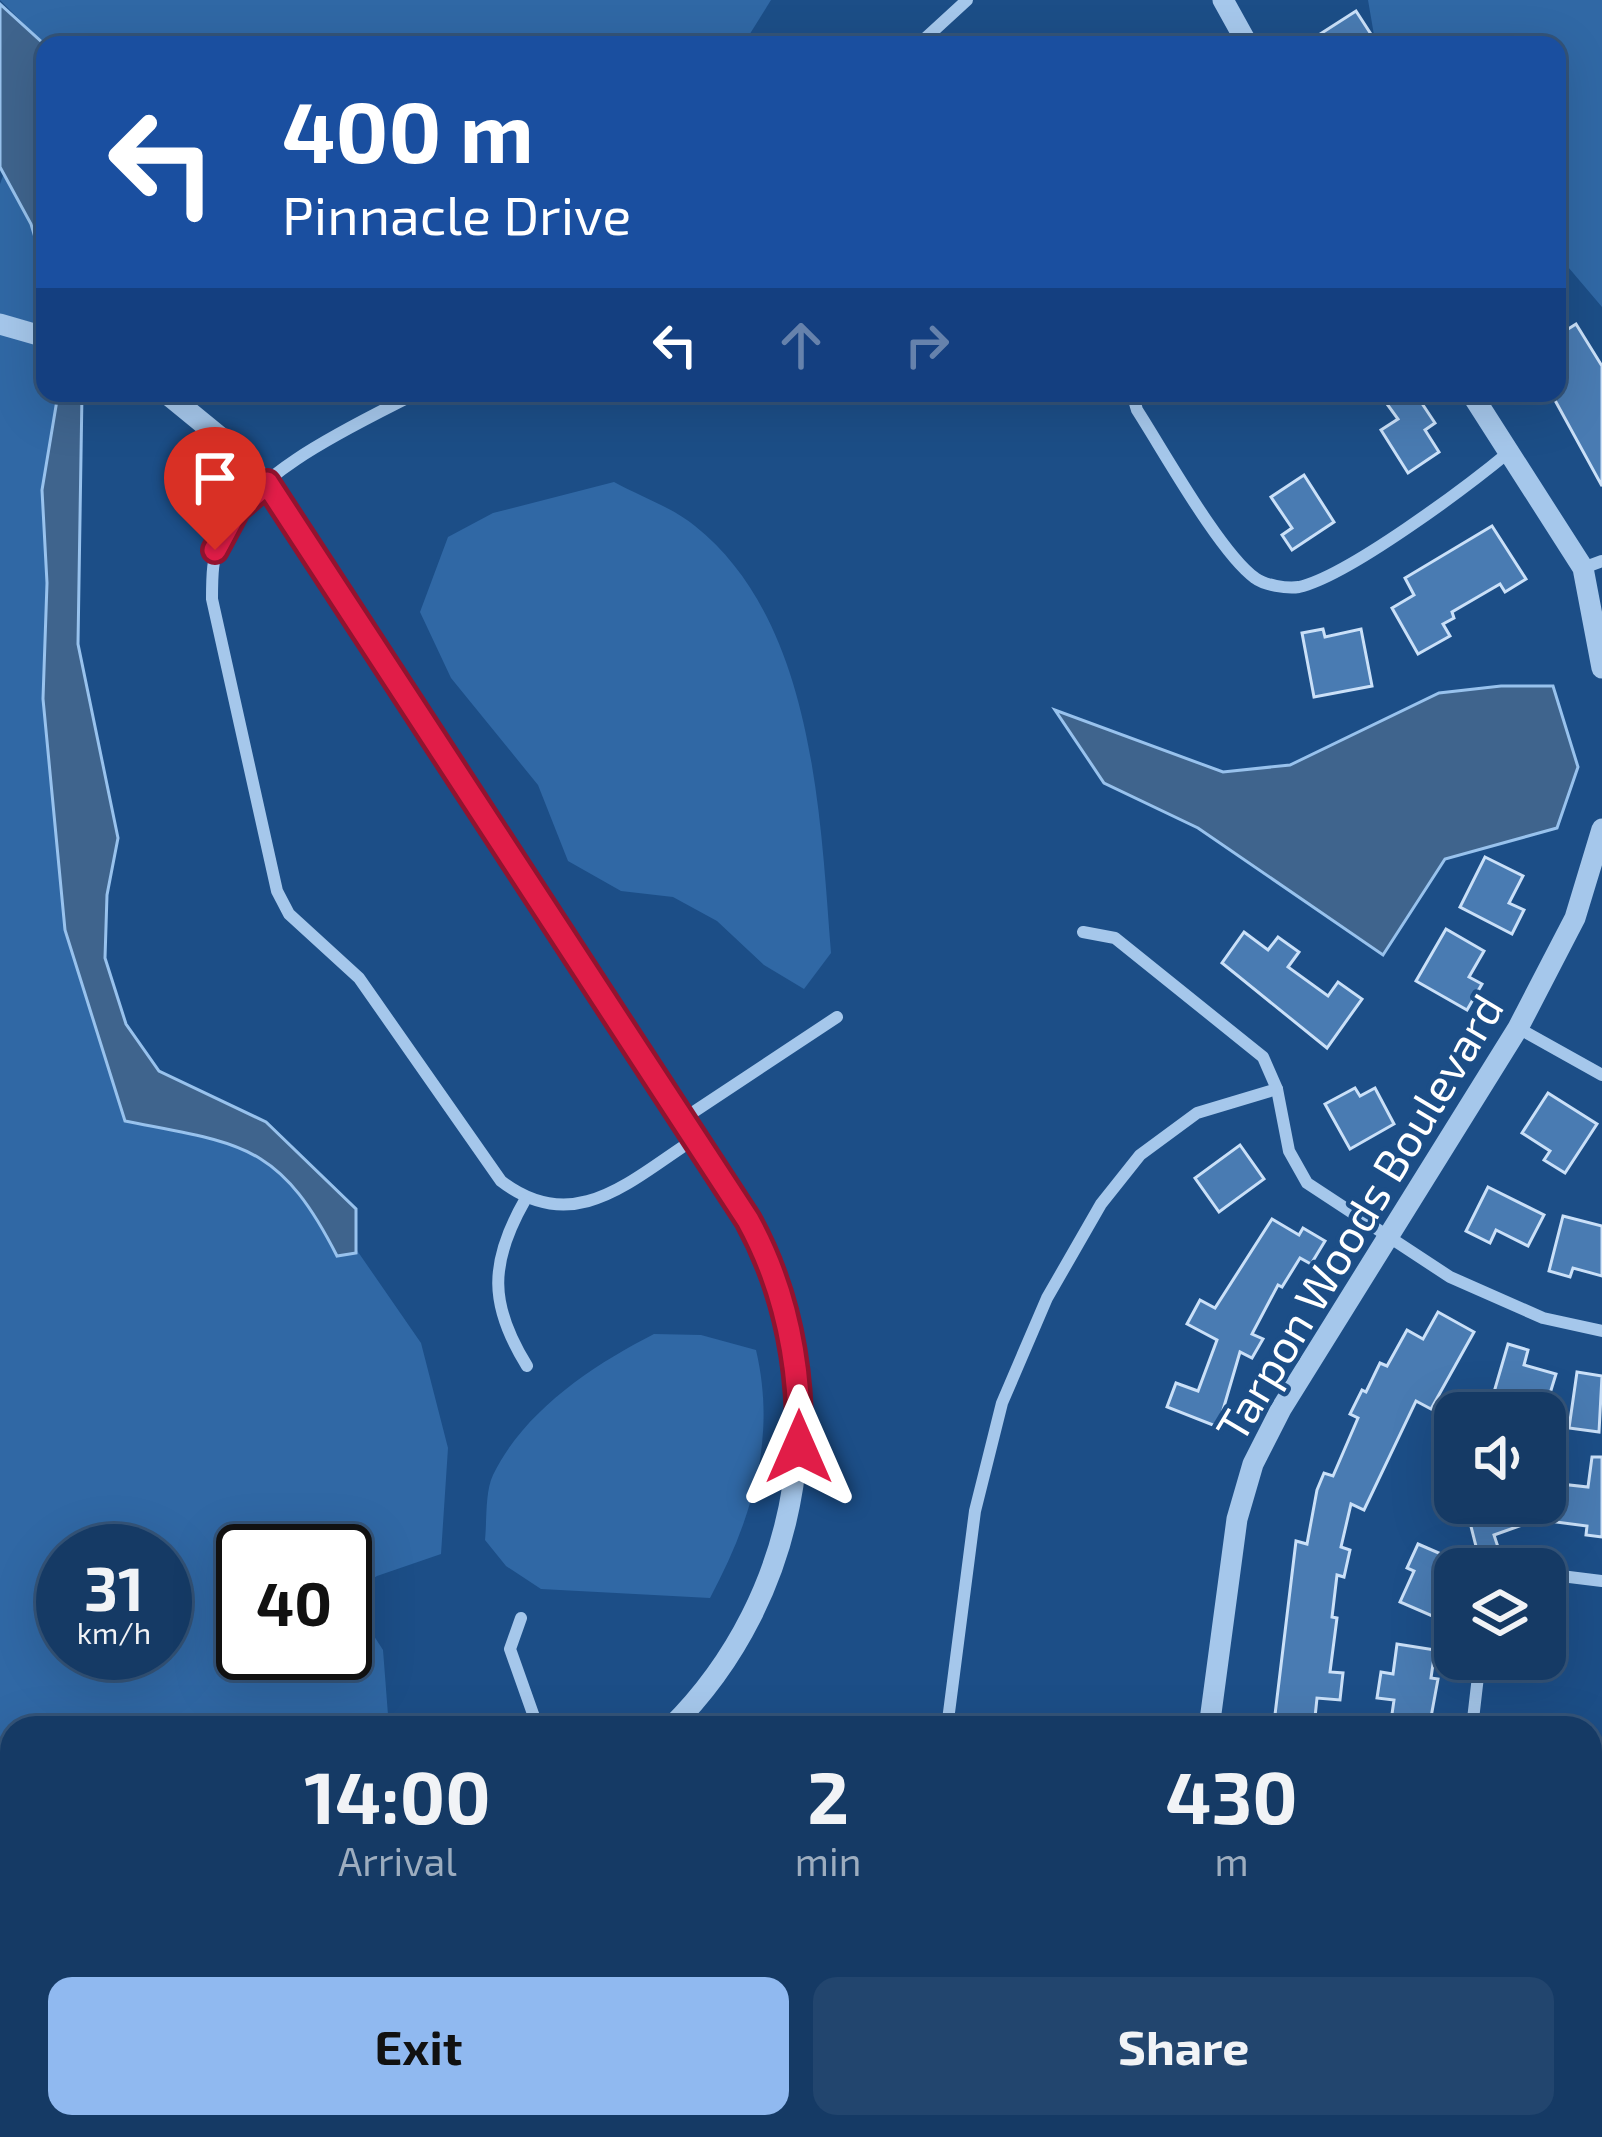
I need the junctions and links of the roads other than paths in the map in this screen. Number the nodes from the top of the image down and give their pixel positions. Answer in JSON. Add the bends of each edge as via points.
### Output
{"nodes":[{"id":1,"x":967,"y":0,"type":"edge"},
{"id":2,"x":1223,"y":0,"type":"edge"},
{"id":3,"x":928,"y":36,"type":"edge"},
{"id":4,"x":1243,"y":36,"type":"edge"},
{"id":5,"x":0,"y":324,"type":"edge"},
{"id":6,"x":36,"y":334,"type":"edge"},
{"id":7,"x":178,"y":402,"type":"edge"},
{"id":8,"x":400,"y":402,"type":"edge"},
{"id":9,"x":1135,"y":402,"type":"edge"},
{"id":10,"x":1477,"y":402,"type":"edge"},
{"id":11,"x":1511,"y":450,"type":"junction"},
{"id":12,"x":267,"y":483,"type":"junction"},
{"id":13,"x":1593,"y":564,"type":"edge"},
{"id":14,"x":1602,"y":668,"type":"edge"},
{"id":15,"x":1602,"y":829,"type":"edge"},
{"id":16,"x":1083,"y":932,"type":"dead end"},
{"id":17,"x":837,"y":1017,"type":"dead end"},
{"id":18,"x":1518,"y":1028,"type":"junction"},
{"id":19,"x":1602,"y":1075,"type":"edge"},
{"id":20,"x":1277,"y":1089,"type":"junction"},
{"id":21,"x":689,"y":1128,"type":"junction"},
{"id":22,"x":525,"y":1199,"type":"junction"},
{"id":23,"x":1386,"y":1236,"type":"junction"},
{"id":24,"x":1602,"y":1331,"type":"edge"},
{"id":25,"x":526,"y":1366,"type":"dead end"},
{"id":26,"x":1566,"y":1577,"type":"edge"},
{"id":27,"x":1602,"y":1581,"type":"edge"},
{"id":28,"x":521,"y":1618,"type":"dead end"},
{"id":29,"x":1478,"y":1680,"type":"edge"},
{"id":30,"x":534,"y":1716,"type":"edge"},
{"id":31,"x":680,"y":1716,"type":"edge"},
{"id":32,"x":949,"y":1716,"type":"edge"},
{"id":33,"x":1211,"y":1716,"type":"edge"},
{"id":34,"x":1473,"y":1716,"type":"edge"}],
"edges":[{"from":1,"to":3,"type":"street"},
{"from":2,"to":4,"type":"street"},
{"from":5,"to":6,"type":"street"},
{"from":7,"to":12,"type":"street"},
{"from":8,"to":12,"type":"street"},
{"from":9,"to":11,"type":"street","via":[[1231,552],[1257,580],[1293,589],[1322,580]]},
{"from":10,"to":11,"type":"street"},
{"from":11,"to":13,"type":"street"},
{"from":12,"to":21,"type":"street"},
{"from":12,"to":22,"type":"street","via":[[223,531],[212,599],[277,891],[289,914],[359,978],[501,1181]]},
{"from":13,"to":14,"type":"street"},
{"from":15,"to":18,"type":"street","name":"Tarpon Woods Boulevard","via":[[1575,919]]},
{"from":16,"to":20,"type":"street","via":[[1115,938],[1244,1040],[1263,1057]]},
{"from":17,"to":21,"type":"street"},
{"from":18,"to":19,"type":"street"},
{"from":18,"to":23,"type":"street","name":"Tarpon Woods Boulevard"},
{"from":20,"to":23,"type":"street","via":[[1288,1151],[1307,1183]]},
{"from":20,"to":32,"type":"street","via":[[1197,1113],[1140,1155],[1100,1204],[1047,1298],[1002,1403],[975,1511]]},
{"from":21,"to":22,"type":"street","via":[[604,1198],[575,1207]]},
{"from":21,"to":31,"type":"street","via":[[772,1268],[796,1361],[799,1447],[784,1534],[754,1612],[735,1649]]},
{"from":22,"to":25,"type":"street","via":[[505,1238],[497,1283],[505,1331]]},
{"from":23,"to":24,"type":"street","via":[[1508,1305]]},
{"from":23,"to":33,"type":"street","name":"Tarpon Woods Boulevard","via":[[1253,1464],[1237,1520]]},
{"from":26,"to":27,"type":"street"},
{"from":28,"to":30,"type":"street","via":[[510,1649]]},
{"from":29,"to":34,"type":"street"}]}
